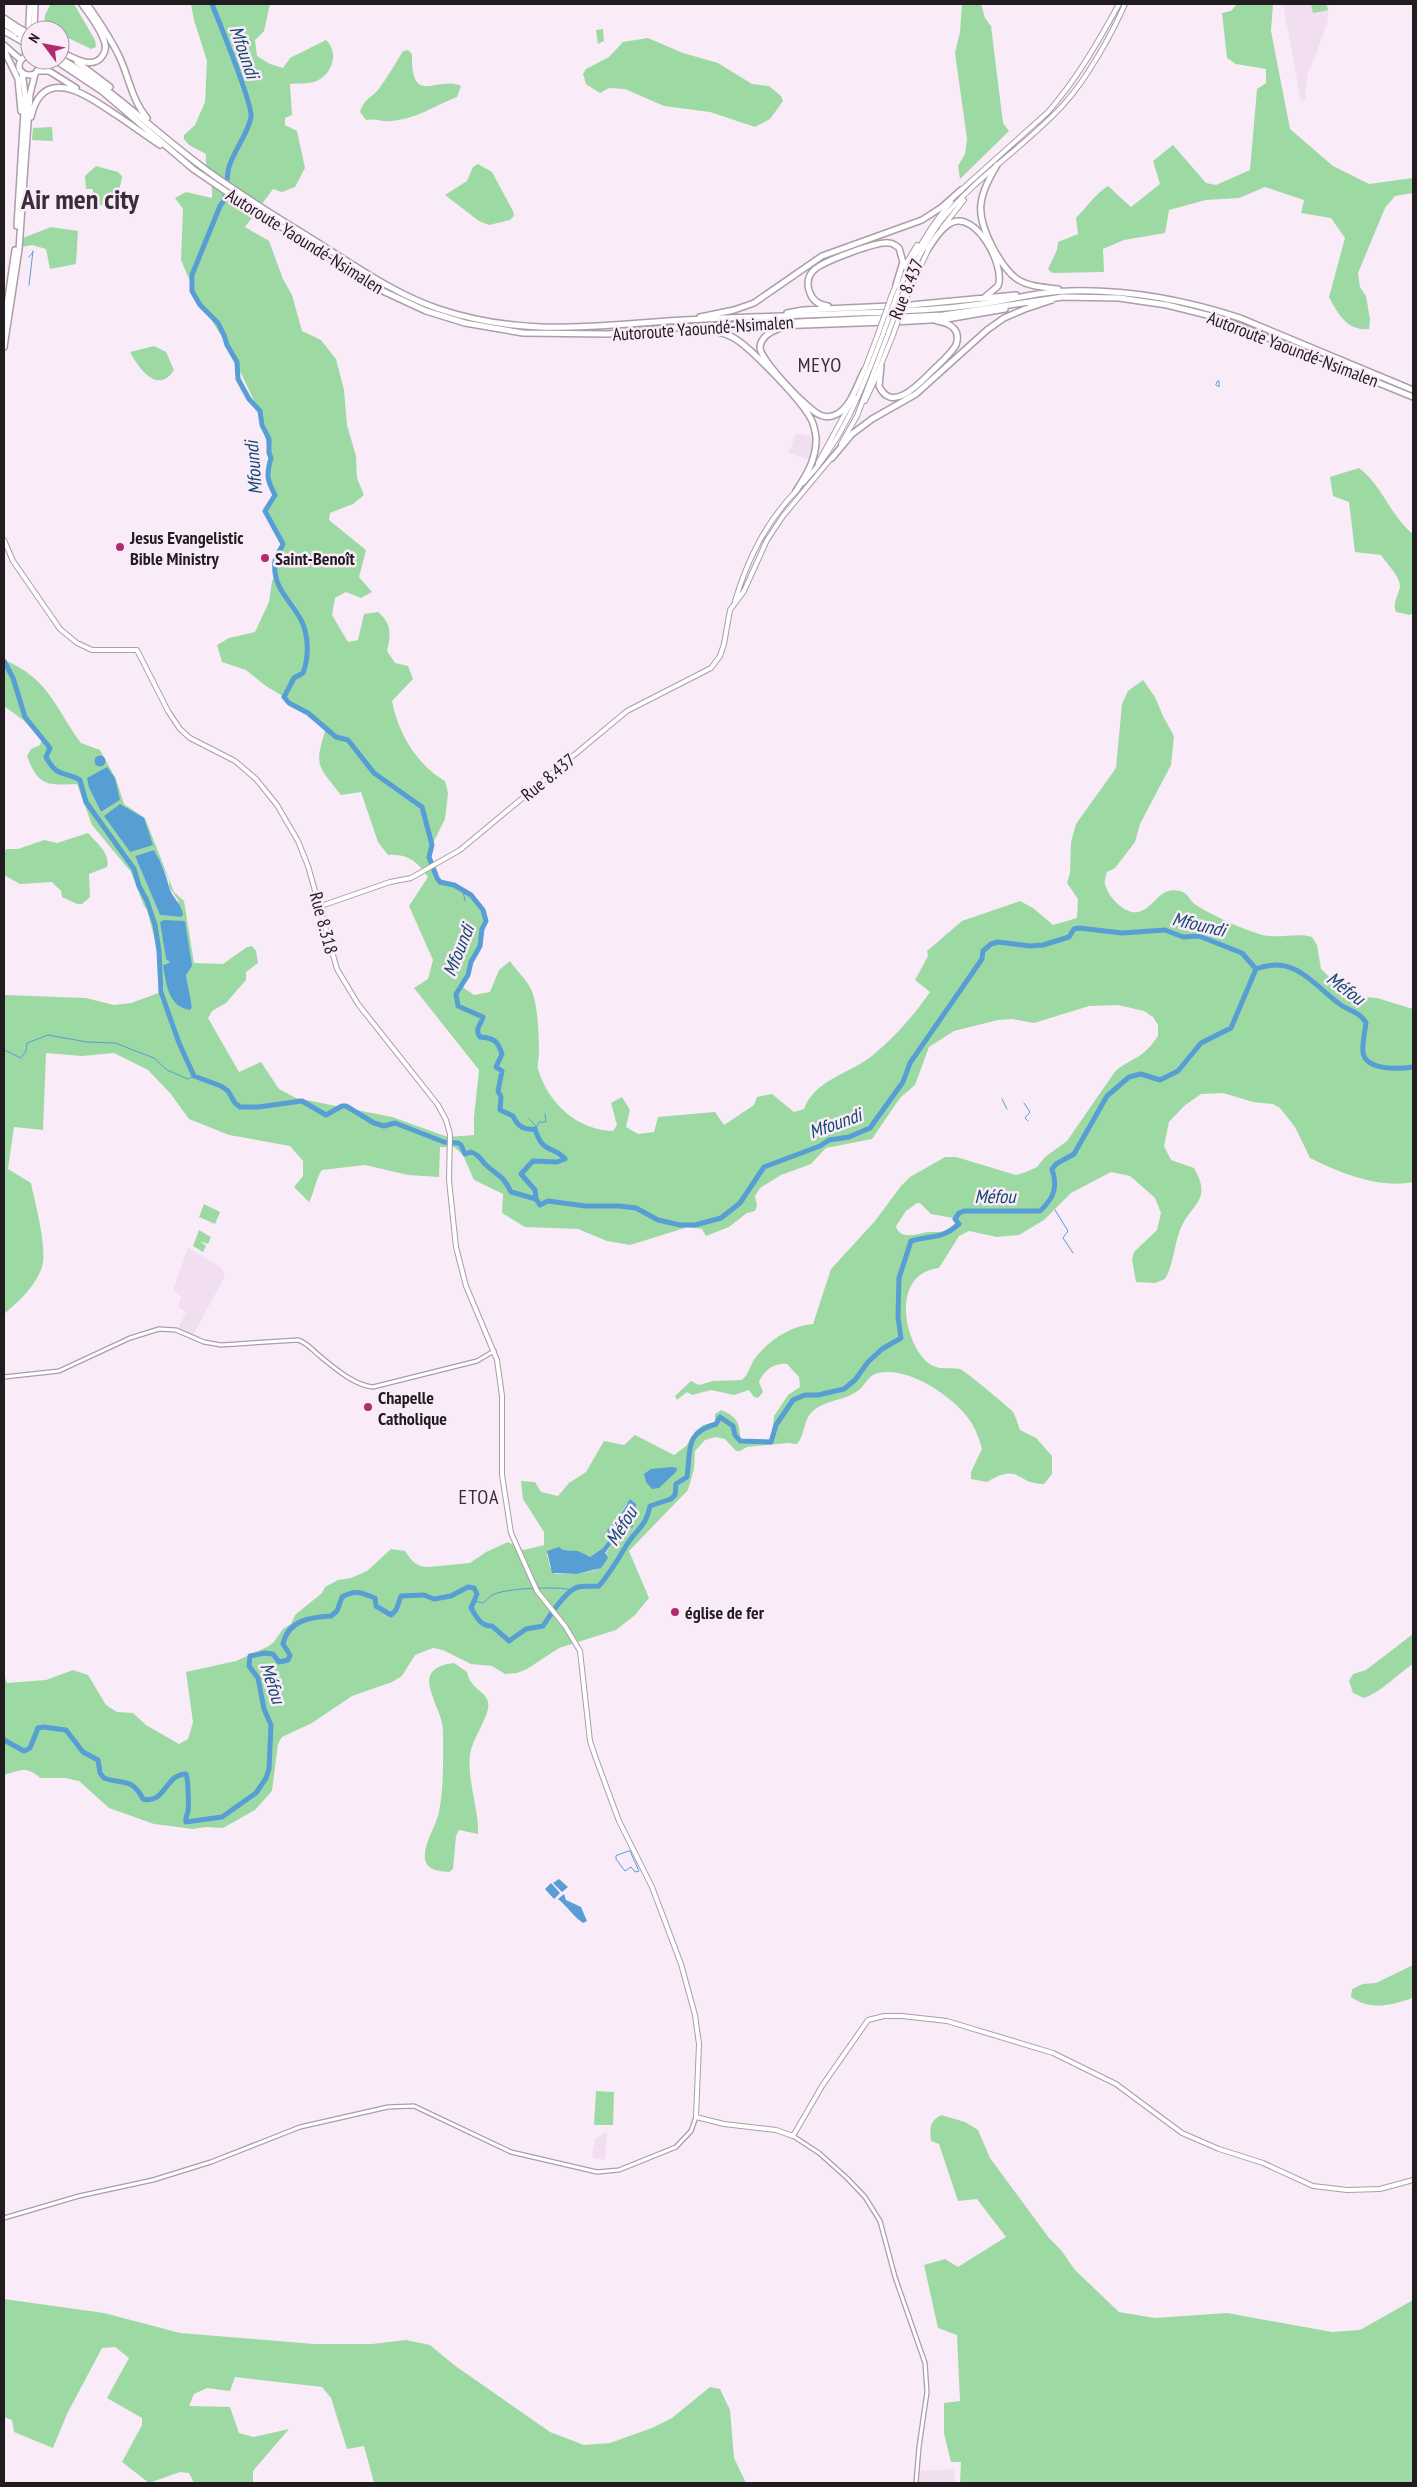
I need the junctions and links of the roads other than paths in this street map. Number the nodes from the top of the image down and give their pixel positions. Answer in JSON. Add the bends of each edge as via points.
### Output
{"nodes":[{"id":1,"x":30,"y":4,"type":"edge"},
{"id":2,"x":35,"y":4,"type":"edge"},
{"id":3,"x":82,"y":4,"type":"edge"},
{"id":4,"x":87,"y":4,"type":"edge"},
{"id":5,"x":1119,"y":4,"type":"edge"},
{"id":6,"x":1125,"y":4,"type":"edge"},
{"id":7,"x":4,"y":18,"type":"edge"},
{"id":8,"x":29,"y":20,"type":"edge"},
{"id":9,"x":34,"y":20,"type":"edge"},
{"id":10,"x":4,"y":24,"type":"edge"},
{"id":11,"x":4,"y":31,"type":"edge"},
{"id":12,"x":18,"y":33,"type":"junction"},
{"id":13,"x":4,"y":44,"type":"edge"},
{"id":14,"x":4,"y":50,"type":"edge"},
{"id":15,"x":20,"y":54,"type":"edge"},
{"id":16,"x":70,"y":57,"type":"edge"},
{"id":17,"x":70,"y":60,"type":"edge"},
{"id":18,"x":37,"y":70,"type":"edge"},
{"id":19,"x":70,"y":70,"type":"edge"},
{"id":20,"x":22,"y":72,"type":"joint"},
{"id":21,"x":36,"y":73,"type":"junction"},
{"id":22,"x":82,"y":92,"type":"junction"},
{"id":23,"x":25,"y":141,"type":"junction"},
{"id":24,"x":170,"y":141,"type":"junction"},
{"id":25,"x":997,"y":165,"type":"junction"},
{"id":26,"x":193,"y":168,"type":"junction"},
{"id":27,"x":214,"y":180,"type":"junction"},
{"id":28,"x":972,"y":188,"type":"junction"},
{"id":29,"x":962,"y":190,"type":"junction"},
{"id":30,"x":239,"y":196,"type":"junction"},
{"id":31,"x":926,"y":234,"type":"junction"},
{"id":32,"x":928,"y":249,"type":"junction"},
{"id":33,"x":896,"y":284,"type":"junction"},
{"id":34,"x":1067,"y":291,"type":"junction"},
{"id":35,"x":905,"y":296,"type":"junction"},
{"id":36,"x":1039,"y":296,"type":"junction"},
{"id":37,"x":1063,"y":296,"type":"junction"},
{"id":38,"x":894,"y":297,"type":"junction"},
{"id":39,"x":974,"y":300,"type":"junction"},
{"id":40,"x":862,"y":308,"type":"junction"},
{"id":41,"x":771,"y":316,"type":"junction"},
{"id":42,"x":681,"y":320,"type":"junction"},
{"id":43,"x":924,"y":321,"type":"junction"},
{"id":44,"x":4,"y":325,"type":"edge"},
{"id":45,"x":726,"y":326,"type":"junction"},
{"id":46,"x":794,"y":327,"type":"junction"},
{"id":47,"x":673,"y":328,"type":"junction"},
{"id":48,"x":880,"y":334,"type":"junction"},
{"id":49,"x":890,"y":334,"type":"junction"},
{"id":50,"x":4,"y":347,"type":"edge"},
{"id":51,"x":881,"y":366,"type":"junction"},
{"id":52,"x":864,"y":371,"type":"junction"},
{"id":53,"x":1413,"y":390,"type":"edge"},
{"id":54,"x":1413,"y":397,"type":"edge"},
{"id":55,"x":856,"y":416,"type":"junction"},
{"id":56,"x":832,"y":458,"type":"junction"},
{"id":57,"x":812,"y":474,"type":"junction"},
{"id":58,"x":796,"y":490,"type":"junction"},
{"id":59,"x":4,"y":540,"type":"edge"},
{"id":60,"x":733,"y":605,"type":"junction"},
{"id":61,"x":321,"y":906,"type":"junction"},
{"id":62,"x":495,"y":1351,"type":"junction"},
{"id":63,"x":4,"y":1377,"type":"edge"},
{"id":64,"x":696,"y":2117,"type":"junction"},
{"id":65,"x":793,"y":2136,"type":"junction"},
{"id":66,"x":1413,"y":2180,"type":"edge"},
{"id":67,"x":4,"y":2218,"type":"edge"},
{"id":68,"x":916,"y":2483,"type":"edge"}],
"edges":[{"from":1,"to":8,"type":"highway"},
{"from":2,"to":9,"type":"highway"},
{"from":3,"to":16,"type":"highway","via":[[102,36],[106,49],[101,58],[91,63]]},
{"from":4,"to":24,"type":"highway","via":[[120,58],[136,102]]},
{"from":5,"to":29,"type":"main road","name":"Rue 8.437","via":[[1080,72],[1060,98]]},
{"from":6,"to":25,"type":"main road","name":"Rue 8.437","via":[[1066,102]]},
{"from":7,"to":12,"type":"highway"},
{"from":10,"to":12,"type":"highway"},
{"from":11,"to":12,"type":"highway"},
{"from":13,"to":15,"type":"highway"},
{"from":14,"to":23,"type":"highway","via":[[20,90]]},
{"from":17,"to":24,"type":"highway","name":"Autoroute Yaoundé-Nsimalen"},
{"from":18,"to":21,"type":"highway"},
{"from":19,"to":26,"type":"highway","name":"Autoroute Yaoundé-Nsimalen","via":[[104,92]]},
{"from":20,"to":21,"type":"highway","via":[[28,75]]},
{"from":20,"to":23,"type":"highway"},
{"from":21,"to":22,"type":"highway","via":[[49,71]]},
{"from":21,"to":23,"type":"highway","via":[[31,86]]},
{"from":22,"to":23,"type":"highway","via":[[59,87],[44,93],[33,110]]},
{"from":22,"to":26,"type":"highway"},
{"from":23,"to":44,"type":"highway","via":[[16,242]]},
{"from":23,"to":50,"type":"highway","via":[[16,276]]},
{"from":24,"to":27,"type":"highway","name":"Autoroute Yaoundé-Nsimalen"},
{"from":25,"to":28,"type":"main road","name":"Rue 8.437"},
{"from":25,"to":34,"type":"highway","via":[[981,198],[982,228],[1008,271],[1017,279],[1032,286]]},
{"from":26,"to":27,"type":"highway","name":"Autoroute Yaoundé-Nsimalen"},
{"from":27,"to":30,"type":"highway","name":"Autoroute Yaoundé-Nsimalen"},
{"from":28,"to":32,"type":"main road"},
{"from":28,"to":35,"type":"main road","name":"Rue 8.437","via":[[930,238],[914,266]]},
{"from":29,"to":31,"type":"main road","name":"Rue 8.437"},
{"from":29,"to":42,"type":"highway","via":[[922,220],[822,256],[754,302],[734,310]]},
{"from":30,"to":42,"type":"highway","name":"Autoroute Yaoundé-Nsimalen","via":[[396,290],[460,315],[502,324],[551,328],[608,327]]},
{"from":30,"to":47,"type":"highway","name":"Autoroute Yaoundé-Nsimalen","via":[[385,292],[452,319],[484,328],[540,334],[608,334]]},
{"from":31,"to":33,"type":"main road","via":[[908,256]]},
{"from":31,"to":38,"type":"main road","name":"Rue 8.437"},
{"from":32,"to":35,"type":"main road"},
{"from":32,"to":39,"type":"highway","via":[[951,223],[965,221],[976,228],[998,264],[1001,276],[995,290]]},
{"from":33,"to":38,"type":"main road"},
{"from":33,"to":40,"type":"highway","via":[[903,254],[890,243],[832,261],[812,271],[808,285],[815,301],[824,306]]},
{"from":34,"to":36,"type":"highway","name":"Autoroute Yaoundé-Nsimalen"},
{"from":34,"to":53,"type":"highway","name":"Autoroute Yaoundé-Nsimalen","via":[[1120,291],[1212,309]]},
{"from":35,"to":49,"type":"main road","name":"Rue 8.437","bridge":true},
{"from":36,"to":37,"type":"highway","name":"Autoroute Yaoundé-Nsimalen"},
{"from":36,"to":39,"type":"highway"},
{"from":36,"to":41,"type":"highway","name":"Autoroute Yaoundé-Nsimalen","via":[[950,309]]},
{"from":36,"to":43,"type":"highway","via":[[987,313]]},
{"from":36,"to":45,"type":"highway","name":"Autoroute Yaoundé-Nsimalen","via":[[943,314]]},
{"from":37,"to":54,"type":"highway","name":"Autoroute Yaoundé-Nsimalen","via":[[1119,298],[1167,305],[1219,318]]},
{"from":37,"to":56,"type":"highway","via":[[1025,309],[987,330],[916,394],[852,434]]},
{"from":38,"to":48,"type":"main road","name":"Rue 8.437","bridge":true},
{"from":39,"to":40,"type":"highway"},
{"from":40,"to":41,"type":"highway","via":[[803,310]]},
{"from":41,"to":42,"type":"highway","name":"Autoroute Yaoundé-Nsimalen"},
{"from":43,"to":46,"type":"highway"},
{"from":43,"to":51,"type":"highway","via":[[942,322],[955,329],[958,340],[953,351],[902,397],[892,398],[882,392],[878,380]]},
{"from":45,"to":46,"type":"highway"},
{"from":45,"to":47,"type":"highway","name":"Autoroute Yaoundé-Nsimalen"},
{"from":46,"to":52,"type":"highway","via":[[768,334],[761,341],[760,352],[817,414],[832,416],[842,410]]},
{"from":47,"to":58,"type":"highway","via":[[712,331],[733,337],[748,348],[805,410],[814,426],[815,453]]},
{"from":48,"to":52,"type":"main road"},
{"from":48,"to":57,"type":"main road","name":"Rue 8.437","via":[[861,393],[845,428]]},
{"from":49,"to":51,"type":"main road"},
{"from":49,"to":55,"type":"main road","name":"Rue 8.437"},
{"from":51,"to":55,"type":"main road"},
{"from":52,"to":57,"type":"main road","via":[[845,417]]},
{"from":55,"to":56,"type":"main road","name":"Rue 8.437"},
{"from":56,"to":60,"type":"main road","name":"Rue 8.437","via":[[775,527],[757,558],[744,591]]},
{"from":57,"to":58,"type":"main road","name":"Rue 8.437"},
{"from":58,"to":60,"type":"main road","name":"Rue 8.437","via":[[756,546]]},
{"from":59,"to":61,"type":"main road","name":"Rue 8.318","via":[[13,561],[60,629],[92,650],[137,650],[180,729],[190,738],[235,761],[256,779],[277,805],[304,854]]},
{"from":60,"to":61,"type":"main road","name":"Rue 8.437","via":[[720,656],[711,668],[627,710],[481,834],[436,864],[411,878]]},
{"from":61,"to":62,"type":"main road","name":"Rue 8.318","via":[[337,969],[358,1004],[438,1105],[446,1120],[450,1134],[449,1180],[454,1227],[466,1286]]},
{"from":62,"to":63,"type":"street","via":[[478,1360],[373,1387],[358,1383],[298,1340],[221,1345],[204,1342],[176,1330],[158,1329],[130,1338],[59,1371]]},
{"from":62,"to":64,"type":"main road","name":"Rue 8.318","via":[[502,1396],[502,1475],[511,1533],[531,1580],[580,1651],[590,1741],[619,1821],[652,1887],[689,1989],[699,2044]]},
{"from":64,"to":65,"type":"main road","via":[[776,2130]]},
{"from":64,"to":67,"type":"street","via":[[691,2131],[676,2147],[620,2170],[597,2172],[511,2152],[414,2106],[388,2107],[300,2128],[153,2180],[86,2194]]},
{"from":65,"to":66,"type":"main road","via":[[822,2086],[868,2020],[910,2016],[946,2021],[1065,2058],[1116,2084],[1182,2134],[1263,2163],[1313,2186],[1380,2189]]},
{"from":65,"to":68,"type":"street","via":[[819,2153],[847,2178],[865,2197],[880,2221],[895,2276],[926,2363],[927,2392]]}]}
